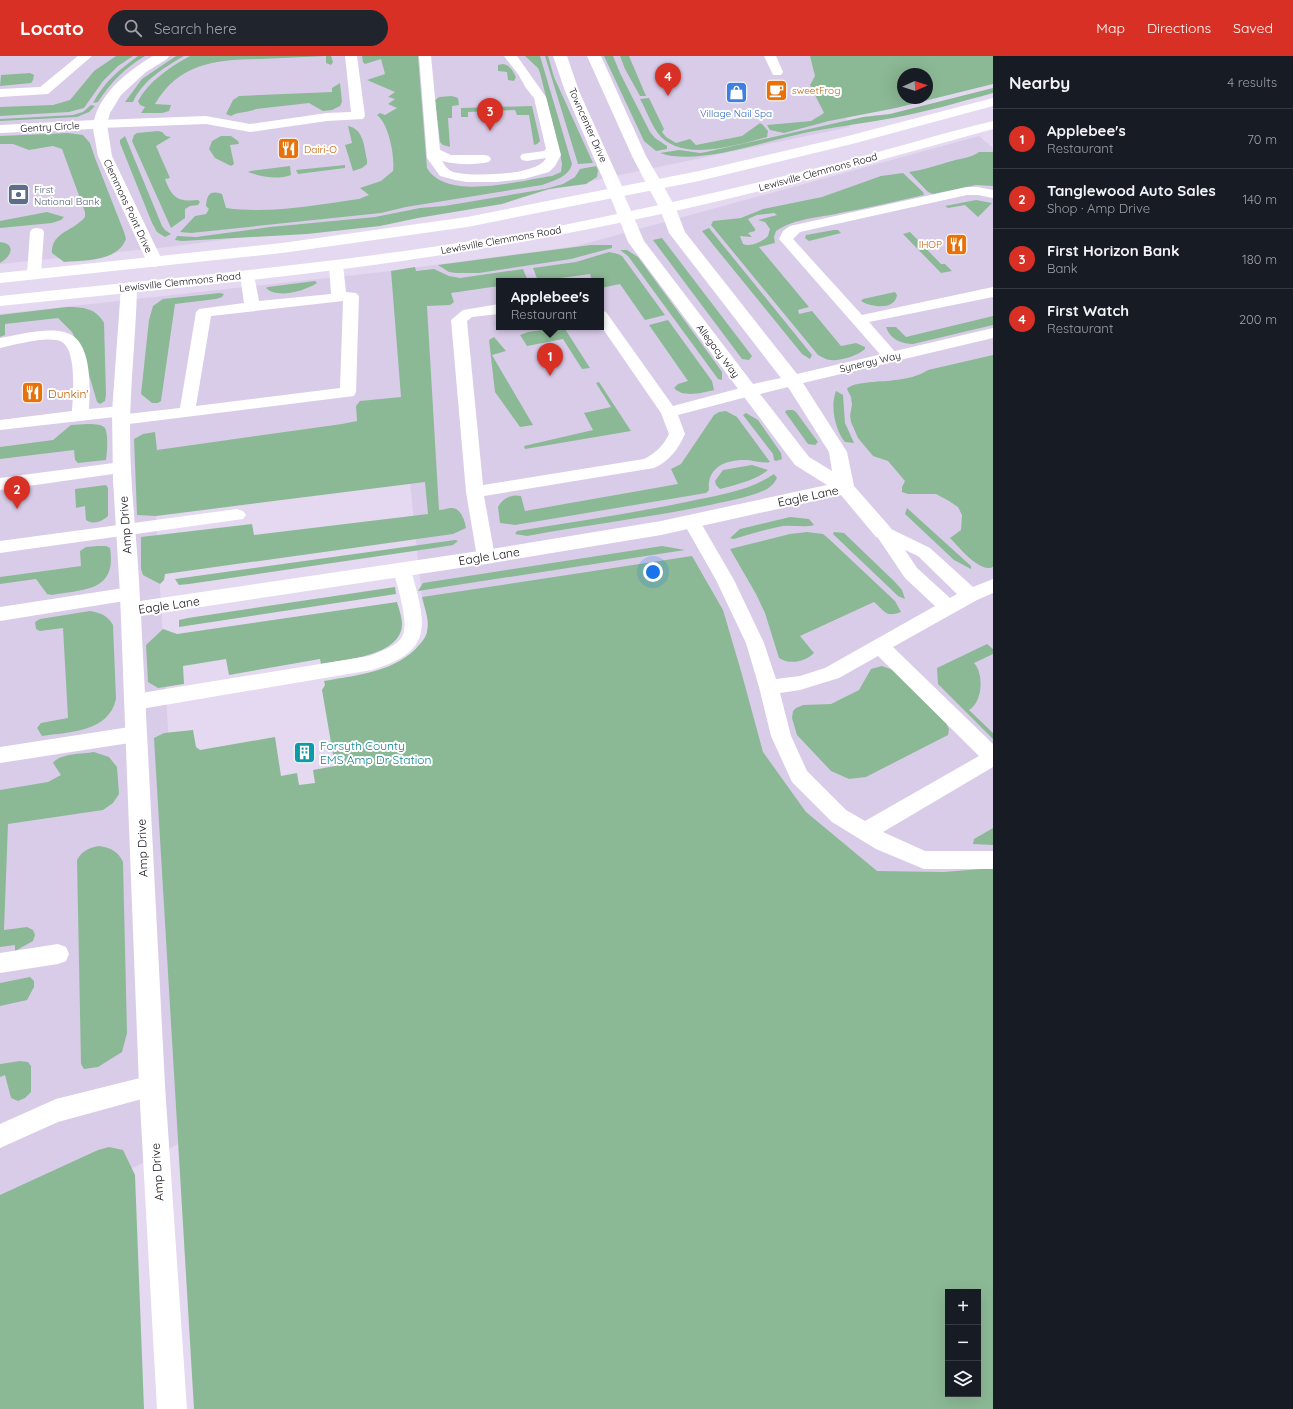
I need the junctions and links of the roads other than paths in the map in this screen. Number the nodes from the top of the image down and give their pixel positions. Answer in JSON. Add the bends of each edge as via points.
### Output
{"nodes":[{"id":1,"x":86,"y":56,"type":"edge"},
{"id":2,"x":162,"y":56,"type":"edge"},
{"id":3,"x":351,"y":56,"type":"edge"},
{"id":4,"x":425,"y":56,"type":"edge"},
{"id":5,"x":510,"y":56,"type":"edge"},
{"id":6,"x":560,"y":56,"type":"edge"},
{"id":7,"x":594,"y":56,"type":"edge"},
{"id":8,"x":770,"y":56,"type":"edge"},
{"id":9,"x":777,"y":72,"type":"dead end"},
{"id":10,"x":0,"y":93,"type":"edge"},
{"id":11,"x":993,"y":102,"type":"edge"},
{"id":12,"x":100,"y":124,"type":"junction"},
{"id":13,"x":993,"y":125,"type":"edge"},
{"id":14,"x":0,"y":129,"type":"edge"},
{"id":15,"x":552,"y":150,"type":"junction"},
{"id":16,"x":433,"y":152,"type":"junction"},
{"id":17,"x":527,"y":157,"type":"dead end"},
{"id":18,"x":484,"y":159,"type":"dead end"},
{"id":19,"x":655,"y":185,"type":"junction"},
{"id":20,"x":617,"y":193,"type":"junction"},
{"id":21,"x":993,"y":194,"type":"edge"},
{"id":22,"x":668,"y":209,"type":"junction"},
{"id":23,"x":626,"y":217,"type":"junction"},
{"id":24,"x":37,"y":232,"type":"dead end"},
{"id":25,"x":154,"y":262,"type":"junction"},
{"id":26,"x":336,"y":265,"type":"junction"},
{"id":27,"x":34,"y":274,"type":"junction"},
{"id":28,"x":247,"y":275,"type":"junction"},
{"id":29,"x":0,"y":278,"type":"edge"},
{"id":30,"x":129,"y":287,"type":"junction"},
{"id":31,"x":993,"y":292,"type":"edge"},
{"id":32,"x":339,"y":297,"type":"junction"},
{"id":33,"x":0,"y":301,"type":"edge"},
{"id":34,"x":252,"y":307,"type":"junction"},
{"id":35,"x":496,"y":309,"type":"edge"},
{"id":36,"x":604,"y":319,"type":"edge"},
{"id":37,"x":858,"y":320,"type":"junction"},
{"id":38,"x":993,"y":333,"type":"edge"},
{"id":39,"x":0,"y":343,"type":"edge"},
{"id":40,"x":891,"y":358,"type":"junction"},
{"id":41,"x":793,"y":381,"type":"junction"},
{"id":42,"x":748,"y":391,"type":"junction"},
{"id":43,"x":187,"y":412,"type":"junction"},
{"id":44,"x":669,"y":412,"type":"junction"},
{"id":45,"x":80,"y":416,"type":"junction"},
{"id":46,"x":121,"y":416,"type":"junction"},
{"id":47,"x":0,"y":425,"type":"edge"},
{"id":48,"x":121,"y":468,"type":"junction"},
{"id":49,"x":0,"y":484,"type":"edge"},
{"id":50,"x":845,"y":488,"type":"junction"},
{"id":51,"x":475,"y":492,"type":"junction"},
{"id":52,"x":237,"y":515,"type":"dead end"},
{"id":53,"x":692,"y":522,"type":"junction"},
{"id":54,"x":124,"y":530,"type":"junction"},
{"id":55,"x":882,"y":532,"type":"junction"},
{"id":56,"x":0,"y":547,"type":"edge"},
{"id":57,"x":486,"y":557,"type":"junction"},
{"id":58,"x":402,"y":570,"type":"junction"},
{"id":59,"x":993,"y":586,"type":"edge"},
{"id":60,"x":970,"y":595,"type":"junction"},
{"id":61,"x":131,"y":602,"type":"junction"},
{"id":62,"x":948,"y":607,"type":"junction"},
{"id":63,"x":0,"y":614,"type":"edge"},
{"id":64,"x":880,"y":646,"type":"junction"},
{"id":65,"x":769,"y":687,"type":"junction"},
{"id":66,"x":135,"y":702,"type":"junction"},
{"id":67,"x":136,"y":734,"type":"junction"},
{"id":68,"x":0,"y":755,"type":"edge"},
{"id":69,"x":865,"y":832,"type":"junction"},
{"id":70,"x":993,"y":860,"type":"edge"},
{"id":71,"x":58,"y":954,"type":"dead end"},
{"id":72,"x":0,"y":963,"type":"edge"},
{"id":73,"x":152,"y":1086,"type":"junction"},
{"id":74,"x":0,"y":1136,"type":"edge"},
{"id":75,"x":172,"y":1409,"type":"edge"}],
"edges":[{"from":1,"to":10,"type":"lane","via":[[43,91]]},
{"from":2,"to":12,"type":"street","via":[[141,69],[115,93],[103,113]]},
{"from":3,"to":12,"type":"lane","via":[[358,116],[327,117],[250,128],[206,120]]},
{"from":4,"to":16,"type":"lane"},
{"from":5,"to":15,"type":"lane","via":[[540,97]]},
{"from":6,"to":20,"type":"street","name":"Towncenter Drive"},
{"from":7,"to":19,"type":"street","via":[[638,156]]},
{"from":8,"to":9,"type":"lane"},
{"from":11,"to":19,"type":"street","name":"Lewisville Clemmons Road","via":[[847,141]]},
{"from":12,"to":14,"type":"street","name":"Gentry Circle"},
{"from":12,"to":25,"type":"street","name":"Clemmons Point Drive","via":[[105,156]]},
{"from":13,"to":22,"type":"street","name":"Lewisville Clemmons Road","via":[[820,172]]},
{"from":15,"to":16,"type":"lane","via":[[554,154],[551,164],[543,170],[475,179],[459,178],[446,173],[439,167]]},
{"from":15,"to":17,"type":"lane","via":[[548,154]]},
{"from":16,"to":18,"type":"lane","via":[[454,160]]},
{"from":19,"to":20,"type":"street","name":"Lewisville Clemmons Road"},
{"from":19,"to":22,"type":"street","name":"Allegacy Way"},
{"from":20,"to":23,"type":"street","name":"Allegacy Way"},
{"from":20,"to":25,"type":"street","name":"Lewisville Clemmons Road","via":[[467,222],[282,248]]},
{"from":21,"to":37,"type":"lane","via":[[967,191],[794,229],[788,234],[786,239]]},
{"from":22,"to":23,"type":"street","name":"Lewisville Clemmons Road"},
{"from":22,"to":41,"type":"street","name":"Allegacy Way","via":[[677,233]]},
{"from":23,"to":26,"type":"street","name":"Lewisville Clemmons Road","via":[[405,256]]},
{"from":23,"to":42,"type":"street","name":"Allegacy Way","via":[[636,242]]},
{"from":24,"to":27,"type":"lane"},
{"from":25,"to":27,"type":"street","name":"Lewisville Clemmons Road"},
{"from":26,"to":28,"type":"street","name":"Lewisville Clemmons Road"},
{"from":26,"to":32,"type":"lane"},
{"from":27,"to":29,"type":"street","name":"Lewisville Clemmons Road"},
{"from":28,"to":30,"type":"street","name":"Lewisville Clemmons Road"},
{"from":28,"to":34,"type":"lane"},
{"from":30,"to":33,"type":"street","name":"Lewisville Clemmons Road"},
{"from":30,"to":46,"type":"street","name":"Amp Drive"},
{"from":31,"to":37,"type":"lane"},
{"from":32,"to":34,"type":"lane"},
{"from":32,"to":43,"type":"lane","via":[[351,296],[348,392]]},
{"from":34,"to":43,"type":"lane","via":[[204,312]]},
{"from":35,"to":51,"type":"lane","via":[[468,313],[459,320]]},
{"from":36,"to":44,"type":"lane"},
{"from":37,"to":40,"type":"lane"},
{"from":38,"to":40,"type":"street","name":"Synergy Way"},
{"from":39,"to":45,"type":"lane","via":[[59,336],[67,338],[75,349],[82,370]]},
{"from":40,"to":41,"type":"street","name":"Synergy Way"},
{"from":41,"to":42,"type":"street","name":"Synergy Way"},
{"from":41,"to":50,"type":"street","name":"Allegacy Way","via":[[838,452]]},
{"from":42,"to":44,"type":"lane"},
{"from":42,"to":50,"type":"street","name":"Allegacy Way","via":[[802,461]]},
{"from":43,"to":46,"type":"lane"},
{"from":44,"to":51,"type":"lane","via":[[677,434],[670,449],[660,459],[648,464]]},
{"from":45,"to":46,"type":"lane"},
{"from":45,"to":47,"type":"lane"},
{"from":46,"to":48,"type":"street","name":"Amp Drive"},
{"from":48,"to":49,"type":"lane"},
{"from":48,"to":54,"type":"street","name":"Amp Drive"},
{"from":50,"to":53,"type":"street","name":"Eagle Lane"},
{"from":50,"to":55,"type":"street","name":"Allegacy Way"},
{"from":51,"to":57,"type":"lane"},
{"from":52,"to":54,"type":"lane"},
{"from":53,"to":57,"type":"street","name":"Eagle Lane"},
{"from":53,"to":65,"type":"lane","via":[[725,580],[755,643]]},
{"from":54,"to":56,"type":"lane"},
{"from":54,"to":61,"type":"street","name":"Amp Drive"},
{"from":55,"to":60,"type":"lane","via":[[924,552]]},
{"from":55,"to":62,"type":"lane","via":[[911,573]]},
{"from":57,"to":58,"type":"street","name":"Eagle Lane"},
{"from":58,"to":61,"type":"street","name":"Eagle Lane"},
{"from":58,"to":66,"type":"lane","via":[[413,624],[411,638],[391,656],[372,663]]},
{"from":59,"to":60,"type":"lane"},
{"from":60,"to":62,"type":"lane"},
{"from":61,"to":63,"type":"lane"},
{"from":61,"to":66,"type":"street","name":"Amp Drive"},
{"from":62,"to":64,"type":"lane"},
{"from":64,"to":65,"type":"lane","via":[[832,673],[800,683]]},
{"from":64,"to":69,"type":"lane","via":[[993,757]]},
{"from":65,"to":69,"type":"lane","via":[[781,736],[799,776],[840,816]]},
{"from":66,"to":67,"type":"street","name":"Amp Drive"},
{"from":67,"to":68,"type":"lane"},
{"from":67,"to":73,"type":"street","name":"Amp Drive"},
{"from":69,"to":70,"type":"lane","via":[[924,860]]},
{"from":71,"to":72,"type":"lane"},
{"from":73,"to":74,"type":"lane","via":[[56,1111]]},
{"from":73,"to":75,"type":"street","name":"Amp Drive"}]}
